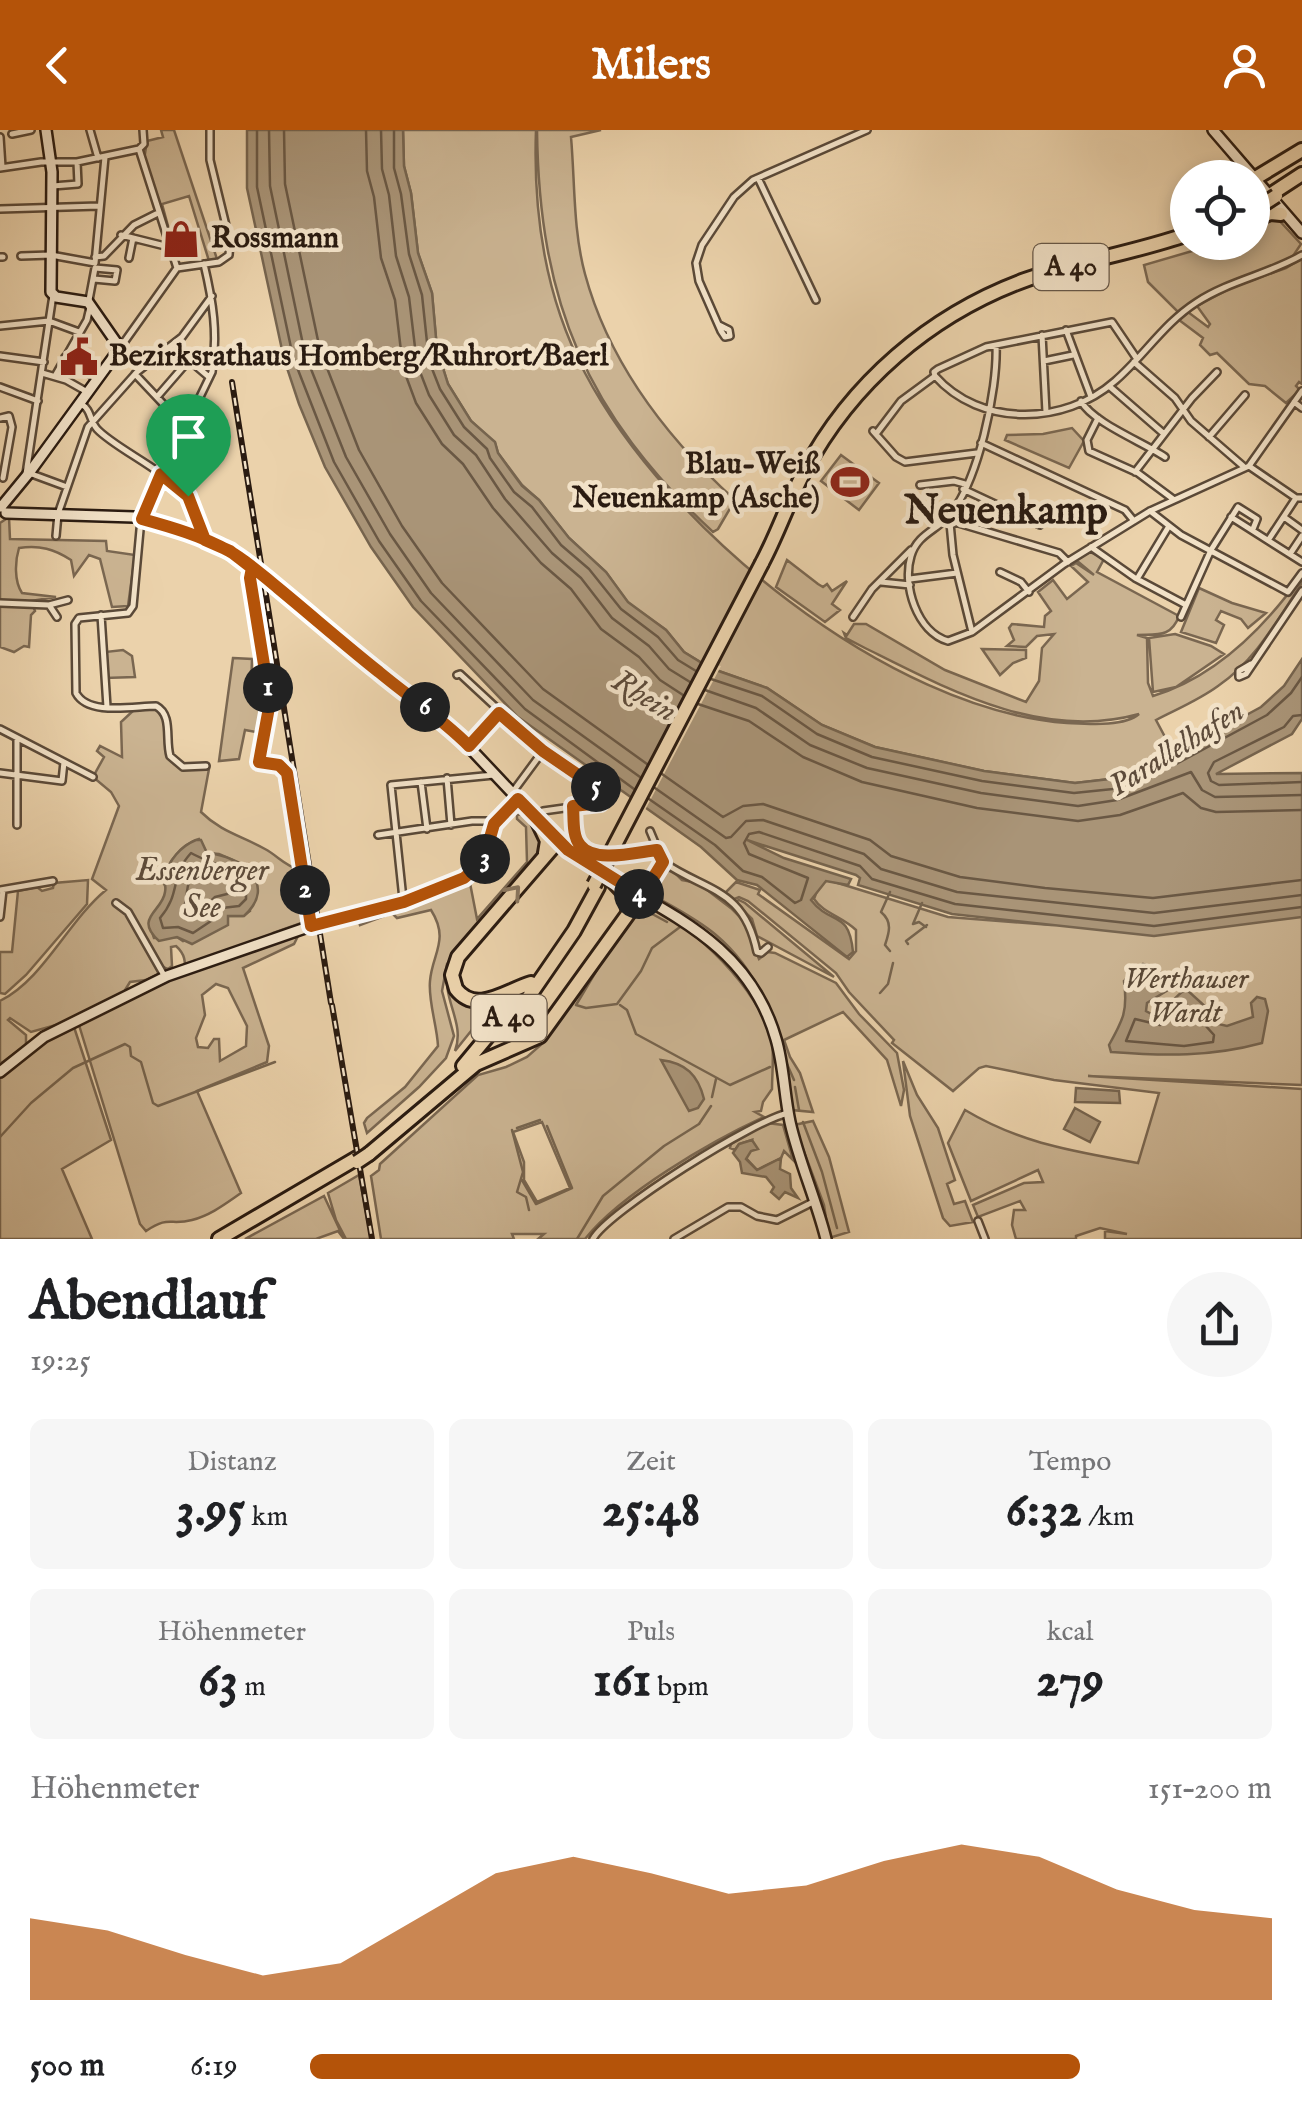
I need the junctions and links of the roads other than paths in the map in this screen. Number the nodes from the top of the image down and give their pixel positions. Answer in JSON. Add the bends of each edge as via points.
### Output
{"nodes":[{"id":1,"x":31,"y":130,"type":"edge"},
{"id":2,"x":46,"y":130,"type":"edge"},
{"id":3,"x":90,"y":130,"type":"edge"},
{"id":4,"x":143,"y":130,"type":"edge"},
{"id":5,"x":210,"y":130,"type":"edge"},
{"id":6,"x":867,"y":130,"type":"edge"},
{"id":7,"x":1213,"y":130,"type":"edge"},
{"id":8,"x":12,"y":134,"type":"dead end"},
{"id":9,"x":0,"y":137,"type":"edge"},
{"id":10,"x":139,"y":150,"type":"junction"},
{"id":11,"x":1302,"y":150,"type":"edge"},
{"id":12,"x":101,"y":157,"type":"junction"},
{"id":13,"x":1236,"y":160,"type":"edge"},
{"id":14,"x":77,"y":162,"type":"junction"},
{"id":15,"x":51,"y":163,"type":"junction"},
{"id":16,"x":1,"y":168,"type":"edge"},
{"id":17,"x":1302,"y":176,"type":"edge"},
{"id":18,"x":758,"y":178,"type":"junction"},
{"id":19,"x":52,"y":186,"type":"junction"},
{"id":20,"x":1270,"y":191,"type":"edge"},
{"id":21,"x":1270,"y":194,"type":"edge"},
{"id":22,"x":1270,"y":202,"type":"edge"},
{"id":23,"x":1270,"y":202,"type":"edge"},
{"id":24,"x":52,"y":206,"type":"junction"},
{"id":25,"x":100,"y":206,"type":"junction"},
{"id":26,"x":0,"y":208,"type":"edge"},
{"id":27,"x":158,"y":213,"type":"junction"},
{"id":28,"x":121,"y":235,"type":"junction"},
{"id":29,"x":1302,"y":236,"type":"edge"},
{"id":30,"x":133,"y":238,"type":"junction"},
{"id":31,"x":1170,"y":243,"type":"edge"},
{"id":32,"x":1170,"y":245,"type":"edge"},
{"id":33,"x":169,"y":248,"type":"junction"},
{"id":34,"x":1302,"y":253,"type":"edge"},
{"id":35,"x":51,"y":255,"type":"junction"},
{"id":36,"x":21,"y":256,"type":"dead end"},
{"id":37,"x":129,"y":258,"type":"dead end"},
{"id":38,"x":95,"y":262,"type":"junction"},
{"id":39,"x":204,"y":264,"type":"junction"},
{"id":40,"x":176,"y":268,"type":"junction"},
{"id":41,"x":94,"y":279,"type":"junction"},
{"id":42,"x":53,"y":295,"type":"junction"},
{"id":43,"x":212,"y":296,"type":"junction"},
{"id":44,"x":816,"y":300,"type":"dead end"},
{"id":45,"x":89,"y":303,"type":"junction"},
{"id":46,"x":49,"y":321,"type":"junction"},
{"id":47,"x":0,"y":326,"type":"edge"},
{"id":48,"x":1066,"y":330,"type":"junction"},
{"id":49,"x":79,"y":332,"type":"junction"},
{"id":50,"x":722,"y":334,"type":"dead end"},
{"id":51,"x":1042,"y":336,"type":"junction"},
{"id":52,"x":996,"y":345,"type":"junction"},
{"id":53,"x":120,"y":348,"type":"junction"},
{"id":54,"x":1073,"y":354,"type":"junction"},
{"id":55,"x":0,"y":356,"type":"edge"},
{"id":56,"x":65,"y":358,"type":"junction"},
{"id":57,"x":1044,"y":360,"type":"junction"},
{"id":58,"x":1135,"y":361,"type":"junction"},
{"id":59,"x":42,"y":362,"type":"junction"},
{"id":60,"x":1217,"y":372,"type":"dead end"},
{"id":61,"x":42,"y":374,"type":"junction"},
{"id":62,"x":136,"y":374,"type":"junction"},
{"id":63,"x":55,"y":376,"type":"junction"},
{"id":64,"x":935,"y":376,"type":"junction"},
{"id":65,"x":209,"y":377,"type":"junction"},
{"id":66,"x":95,"y":378,"type":"dead end"},
{"id":67,"x":1109,"y":386,"type":"junction"},
{"id":68,"x":0,"y":387,"type":"edge"},
{"id":69,"x":1302,"y":392,"type":"edge"},
{"id":70,"x":1246,"y":395,"type":"dead end"},
{"id":71,"x":156,"y":397,"type":"junction"},
{"id":72,"x":1090,"y":397,"type":"junction"},
{"id":73,"x":35,"y":400,"type":"junction"},
{"id":74,"x":1081,"y":401,"type":"junction"},
{"id":75,"x":1294,"y":402,"type":"junction"},
{"id":76,"x":87,"y":407,"type":"junction"},
{"id":77,"x":1302,"y":408,"type":"edge"},
{"id":78,"x":1183,"y":410,"type":"junction"},
{"id":79,"x":989,"y":412,"type":"junction"},
{"id":80,"x":1046,"y":412,"type":"junction"},
{"id":81,"x":0,"y":418,"type":"edge"},
{"id":82,"x":1098,"y":418,"type":"junction"},
{"id":83,"x":184,"y":427,"type":"junction"},
{"id":84,"x":1164,"y":434,"type":"junction"},
{"id":85,"x":1208,"y":436,"type":"junction"},
{"id":86,"x":980,"y":443,"type":"junction"},
{"id":87,"x":1153,"y":448,"type":"junction"},
{"id":88,"x":977,"y":453,"type":"junction"},
{"id":89,"x":1166,"y":458,"type":"dead end"},
{"id":90,"x":3,"y":462,"type":"edge"},
{"id":91,"x":1246,"y":466,"type":"junction"},
{"id":92,"x":1135,"y":472,"type":"junction"},
{"id":93,"x":161,"y":474,"type":"junction"},
{"id":94,"x":28,"y":475,"type":"junction"},
{"id":95,"x":2,"y":478,"type":"dead end"},
{"id":96,"x":920,"y":485,"type":"dead end"},
{"id":97,"x":67,"y":487,"type":"junction"},
{"id":98,"x":964,"y":487,"type":"junction"},
{"id":99,"x":1173,"y":498,"type":"junction"},
{"id":100,"x":1299,"y":498,"type":"edge"},
{"id":101,"x":1150,"y":511,"type":"junction"},
{"id":102,"x":2,"y":512,"type":"edge"},
{"id":103,"x":58,"y":514,"type":"junction"},
{"id":104,"x":1232,"y":517,"type":"junction"},
{"id":105,"x":1284,"y":517,"type":"junction"},
{"id":106,"x":142,"y":519,"type":"junction"},
{"id":107,"x":948,"y":521,"type":"junction"},
{"id":108,"x":1134,"y":521,"type":"junction"},
{"id":109,"x":1040,"y":525,"type":"dead end"},
{"id":110,"x":1169,"y":526,"type":"junction"},
{"id":111,"x":1253,"y":529,"type":"junction"},
{"id":112,"x":200,"y":533,"type":"junction"},
{"id":113,"x":1302,"y":533,"type":"edge"},
{"id":114,"x":56,"y":536,"type":"dead end"},
{"id":115,"x":1269,"y":539,"type":"junction"},
{"id":116,"x":1090,"y":547,"type":"junction"},
{"id":117,"x":914,"y":548,"type":"junction"},
{"id":118,"x":1212,"y":550,"type":"junction"},
{"id":119,"x":1290,"y":554,"type":"junction"},
{"id":120,"x":901,"y":558,"type":"junction"},
{"id":121,"x":910,"y":559,"type":"junction"},
{"id":122,"x":1068,"y":562,"type":"junction"},
{"id":123,"x":1302,"y":562,"type":"edge"},
{"id":124,"x":765,"y":564,"type":"junction"},
{"id":125,"x":252,"y":568,"type":"junction"},
{"id":126,"x":1000,"y":572,"type":"dead end"},
{"id":127,"x":956,"y":573,"type":"junction"},
{"id":128,"x":1302,"y":573,"type":"edge"},
{"id":129,"x":1138,"y":579,"type":"junction"},
{"id":130,"x":881,"y":582,"type":"junction"},
{"id":131,"x":909,"y":582,"type":"junction"},
{"id":132,"x":1302,"y":591,"type":"edge"},
{"id":133,"x":1030,"y":592,"type":"junction"},
{"id":134,"x":68,"y":600,"type":"dead end"},
{"id":135,"x":0,"y":602,"type":"edge"},
{"id":136,"x":48,"y":605,"type":"junction"},
{"id":137,"x":1186,"y":605,"type":"junction"},
{"id":138,"x":101,"y":615,"type":"junction"},
{"id":139,"x":57,"y":617,"type":"dead end"},
{"id":140,"x":853,"y":617,"type":"dead end"},
{"id":141,"x":1181,"y":617,"type":"dead end"},
{"id":142,"x":972,"y":632,"type":"junction"},
{"id":143,"x":1251,"y":664,"type":"dead end"},
{"id":144,"x":457,"y":675,"type":"dead end"},
{"id":145,"x":107,"y":707,"type":"junction"},
{"id":146,"x":499,"y":713,"type":"junction"},
{"id":147,"x":0,"y":729,"type":"edge"},
{"id":148,"x":17,"y":738,"type":"junction"},
{"id":149,"x":469,"y":746,"type":"junction"},
{"id":150,"x":543,"y":751,"type":"junction"},
{"id":151,"x":64,"y":762,"type":"junction"},
{"id":152,"x":206,"y":766,"type":"dead end"},
{"id":153,"x":0,"y":773,"type":"edge"},
{"id":154,"x":496,"y":774,"type":"junction"},
{"id":155,"x":17,"y":775,"type":"junction"},
{"id":156,"x":93,"y":777,"type":"dead end"},
{"id":157,"x":447,"y":778,"type":"junction"},
{"id":158,"x":420,"y":781,"type":"junction"},
{"id":159,"x":511,"y":793,"type":"junction"},
{"id":160,"x":573,"y":806,"type":"junction"},
{"id":161,"x":540,"y":816,"type":"junction"},
{"id":162,"x":500,"y":817,"type":"junction"},
{"id":163,"x":17,"y":824,"type":"dead end"},
{"id":164,"x":451,"y":825,"type":"junction"},
{"id":165,"x":427,"y":829,"type":"junction"},
{"id":166,"x":650,"y":831,"type":"dead end"},
{"id":167,"x":394,"y":834,"type":"junction"},
{"id":168,"x":378,"y":835,"type":"dead end"},
{"id":169,"x":561,"y":843,"type":"junction"},
{"id":170,"x":657,"y":850,"type":"junction"},
{"id":171,"x":546,"y":853,"type":"junction"},
{"id":172,"x":663,"y":862,"type":"junction"},
{"id":173,"x":53,"y":882,"type":"dead end"},
{"id":174,"x":600,"y":883,"type":"junction"},
{"id":175,"x":2,"y":890,"type":"edge"},
{"id":176,"x":640,"y":895,"type":"junction"},
{"id":177,"x":404,"y":902,"type":"junction"},
{"id":178,"x":116,"y":903,"type":"dead end"},
{"id":179,"x":628,"y":909,"type":"junction"},
{"id":180,"x":0,"y":917,"type":"edge"},
{"id":181,"x":311,"y":926,"type":"junction"},
{"id":182,"x":562,"y":947,"type":"junction"},
{"id":183,"x":768,"y":947,"type":"dead end"},
{"id":184,"x":165,"y":977,"type":"junction"},
{"id":185,"x":530,"y":984,"type":"junction"},
{"id":186,"x":0,"y":1072,"type":"edge"},
{"id":187,"x":452,"y":1085,"type":"junction"},
{"id":188,"x":789,"y":1115,"type":"junction"},
{"id":189,"x":363,"y":1156,"type":"junction"},
{"id":190,"x":320,"y":1184,"type":"junction"},
{"id":191,"x":816,"y":1204,"type":"junction"},
{"id":192,"x":978,"y":1221,"type":"dead end"},
{"id":193,"x":220,"y":1239,"type":"edge"},
{"id":194,"x":228,"y":1239,"type":"edge"},
{"id":195,"x":593,"y":1239,"type":"edge"},
{"id":196,"x":674,"y":1239,"type":"edge"},
{"id":197,"x":826,"y":1239,"type":"edge"},
{"id":198,"x":985,"y":1239,"type":"edge"}],
"edges":[{"from":1,"to":8,"type":"street"},
{"from":2,"to":15,"type":"street"},
{"from":3,"to":12,"type":"street"},
{"from":4,"to":10,"type":"street"},
{"from":5,"to":39,"type":"street","via":[[210,160],[231,247],[227,258]]},
{"from":6,"to":18,"type":"street"},
{"from":7,"to":13,"type":"street"},
{"from":9,"to":16,"type":"street"},
{"from":10,"to":12,"type":"street"},
{"from":10,"to":27,"type":"street"},
{"from":11,"to":20,"type":"highway"},
{"from":12,"to":14,"type":"street"},
{"from":12,"to":25,"type":"street"},
{"from":14,"to":15,"type":"street"},
{"from":14,"to":19,"type":"street","via":[[78,184]]},
{"from":15,"to":16,"type":"street"},
{"from":15,"to":19,"type":"street"},
{"from":17,"to":21,"type":"highway"},
{"from":18,"to":44,"type":"street"},
{"from":18,"to":50,"type":"street","via":[[734,197],[696,260],[719,325],[730,332]]},
{"from":19,"to":24,"type":"street"},
{"from":22,"to":29,"type":"street"},
{"from":23,"to":29,"type":"street"},
{"from":24,"to":25,"type":"street"},
{"from":24,"to":26,"type":"street"},
{"from":24,"to":35,"type":"street"},
{"from":25,"to":38,"type":"street"},
{"from":27,"to":28,"type":"street"},
{"from":27,"to":33,"type":"street"},
{"from":28,"to":30,"type":"street"},
{"from":28,"to":38,"type":"street"},
{"from":30,"to":33,"type":"street"},
{"from":30,"to":37,"type":"street"},
{"from":31,"to":124,"type":"highway","number":"A 40","via":[[1026,280],[959,310],[912,342],[870,380],[824,439]]},
{"from":32,"to":124,"type":"highway","number":"A 40","via":[[1010,291],[916,346],[874,383],[819,454]]},
{"from":33,"to":40,"type":"street"},
{"from":34,"to":58,"type":"street","via":[[1197,302]]},
{"from":35,"to":36,"type":"street"},
{"from":35,"to":38,"type":"street"},
{"from":35,"to":42,"type":"street"},
{"from":38,"to":41,"type":"street"},
{"from":38,"to":41,"type":"street","via":[[117,270],[115,281]]},
{"from":39,"to":40,"type":"street"},
{"from":39,"to":43,"type":"street"},
{"from":40,"to":53,"type":"street"},
{"from":41,"to":45,"type":"street"},
{"from":42,"to":45,"type":"street"},
{"from":42,"to":46,"type":"street"},
{"from":43,"to":62,"type":"street","via":[[182,337]]},
{"from":43,"to":65,"type":"street","via":[[216,350]]},
{"from":45,"to":49,"type":"street"},
{"from":45,"to":53,"type":"street"},
{"from":46,"to":47,"type":"street"},
{"from":46,"to":49,"type":"street"},
{"from":46,"to":59,"type":"street"},
{"from":48,"to":51,"type":"street"},
{"from":48,"to":54,"type":"street"},
{"from":48,"to":58,"type":"street","via":[[1112,322]]},
{"from":49,"to":56,"type":"street"},
{"from":51,"to":52,"type":"street"},
{"from":51,"to":57,"type":"street"},
{"from":52,"to":64,"type":"street","via":[[956,358]]},
{"from":52,"to":79,"type":"street"},
{"from":53,"to":76,"type":"street"},
{"from":54,"to":57,"type":"street"},
{"from":54,"to":72,"type":"street"},
{"from":55,"to":59,"type":"street"},
{"from":56,"to":63,"type":"street"},
{"from":56,"to":66,"type":"street"},
{"from":57,"to":80,"type":"street"},
{"from":58,"to":67,"type":"street"},
{"from":58,"to":78,"type":"street"},
{"from":59,"to":61,"type":"street"},
{"from":60,"to":78,"type":"street"},
{"from":61,"to":63,"type":"street"},
{"from":61,"to":73,"type":"street"},
{"from":62,"to":71,"type":"street"},
{"from":62,"to":76,"type":"street"},
{"from":63,"to":76,"type":"street"},
{"from":64,"to":79,"type":"street","via":[[954,396]]},
{"from":64,"to":88,"type":"street","via":[[875,432],[905,462]]},
{"from":65,"to":71,"type":"street","via":[[189,360]]},
{"from":65,"to":83,"type":"street"},
{"from":67,"to":72,"type":"street"},
{"from":67,"to":84,"type":"street"},
{"from":68,"to":73,"type":"street"},
{"from":69,"to":75,"type":"street"},
{"from":70,"to":85,"type":"street"},
{"from":71,"to":83,"type":"street"},
{"from":72,"to":74,"type":"street"},
{"from":73,"to":94,"type":"street"},
{"from":74,"to":80,"type":"street"},
{"from":74,"to":82,"type":"street"},
{"from":75,"to":77,"type":"street"},
{"from":75,"to":91,"type":"street"},
{"from":76,"to":93,"type":"street","via":[[125,452]]},
{"from":76,"to":94,"type":"street"},
{"from":76,"to":97,"type":"street"},
{"from":78,"to":84,"type":"street"},
{"from":78,"to":85,"type":"street"},
{"from":79,"to":80,"type":"street"},
{"from":79,"to":86,"type":"street"},
{"from":81,"to":90,"type":"street","via":[[10,416],[12,427]]},
{"from":82,"to":87,"type":"street"},
{"from":82,"to":92,"type":"street","via":[[1087,449]]},
{"from":83,"to":93,"type":"street"},
{"from":84,"to":87,"type":"street"},
{"from":85,"to":91,"type":"street"},
{"from":86,"to":88,"type":"street"},
{"from":86,"to":108,"type":"street","via":[[1125,510]]},
{"from":87,"to":89,"type":"street"},
{"from":87,"to":92,"type":"street"},
{"from":88,"to":98,"type":"street"},
{"from":90,"to":95,"type":"street"},
{"from":91,"to":99,"type":"street"},
{"from":91,"to":100,"type":"street"},
{"from":92,"to":99,"type":"street"},
{"from":93,"to":106,"type":"street"},
{"from":93,"to":112,"type":"street","via":[[188,496]]},
{"from":94,"to":97,"type":"street"},
{"from":94,"to":102,"type":"street"},
{"from":96,"to":98,"type":"street","via":[[954,481]]},
{"from":97,"to":103,"type":"street"},
{"from":98,"to":107,"type":"street"},
{"from":98,"to":109,"type":"street"},
{"from":99,"to":101,"type":"street"},
{"from":100,"to":105,"type":"street"},
{"from":101,"to":108,"type":"street"},
{"from":101,"to":110,"type":"street"},
{"from":102,"to":103,"type":"street"},
{"from":103,"to":106,"type":"street"},
{"from":103,"to":114,"type":"street"},
{"from":104,"to":111,"type":"street"},
{"from":104,"to":111,"type":"street","via":[[1240,508],[1258,520]]},
{"from":104,"to":118,"type":"street"},
{"from":105,"to":113,"type":"street"},
{"from":105,"to":115,"type":"street"},
{"from":106,"to":112,"type":"street"},
{"from":106,"to":138,"type":"street","via":[[131,611]]},
{"from":107,"to":117,"type":"street","via":[[930,528]]},
{"from":107,"to":122,"type":"street","via":[[1059,553]]},
{"from":107,"to":127,"type":"street"},
{"from":108,"to":116,"type":"street"},
{"from":110,"to":118,"type":"street"},
{"from":110,"to":129,"type":"street"},
{"from":111,"to":115,"type":"street"},
{"from":112,"to":125,"type":"street"},
{"from":113,"to":119,"type":"street"},
{"from":115,"to":119,"type":"street"},
{"from":116,"to":122,"type":"street"},
{"from":116,"to":129,"type":"street"},
{"from":117,"to":120,"type":"street"},
{"from":117,"to":121,"type":"street"},
{"from":118,"to":128,"type":"street","via":[[1288,592]]},
{"from":118,"to":137,"type":"street"},
{"from":119,"to":123,"type":"street"},
{"from":120,"to":121,"type":"street"},
{"from":120,"to":130,"type":"street"},
{"from":121,"to":131,"type":"street"},
{"from":122,"to":133,"type":"street"},
{"from":124,"to":174,"type":"highway","number":"A 40","bridge":true},
{"from":125,"to":149,"type":"street"},
{"from":125,"to":181,"type":"street","via":[[270,702],[259,762],[287,773]]},
{"from":126,"to":133,"type":"street"},
{"from":127,"to":131,"type":"street"},
{"from":127,"to":142,"type":"street"},
{"from":129,"to":137,"type":"street"},
{"from":130,"to":131,"type":"street"},
{"from":130,"to":140,"type":"street"},
{"from":131,"to":142,"type":"street","via":[[932,634],[954,641]]},
{"from":132,"to":143,"type":"street"},
{"from":133,"to":142,"type":"street"},
{"from":134,"to":136,"type":"street"},
{"from":135,"to":136,"type":"street"},
{"from":136,"to":139,"type":"street"},
{"from":137,"to":141,"type":"street"},
{"from":138,"to":145,"type":"street"},
{"from":138,"to":145,"type":"street","via":[[76,620],[76,693],[81,701]]},
{"from":144,"to":146,"type":"street"},
{"from":145,"to":152,"type":"street","via":[[162,709],[170,756],[183,766]]},
{"from":146,"to":149,"type":"street"},
{"from":146,"to":150,"type":"street"},
{"from":147,"to":148,"type":"street"},
{"from":148,"to":151,"type":"street"},
{"from":148,"to":155,"type":"street"},
{"from":149,"to":154,"type":"street"},
{"from":150,"to":159,"type":"street"},
{"from":150,"to":160,"type":"street","via":[[604,796],[602,802]]},
{"from":151,"to":155,"type":"street","via":[[62,781]]},
{"from":151,"to":156,"type":"street"},
{"from":153,"to":155,"type":"street"},
{"from":154,"to":157,"type":"street"},
{"from":154,"to":159,"type":"street"},
{"from":155,"to":163,"type":"street"},
{"from":157,"to":158,"type":"street"},
{"from":157,"to":164,"type":"street"},
{"from":158,"to":165,"type":"street"},
{"from":158,"to":167,"type":"street","via":[[391,785]]},
{"from":159,"to":161,"type":"street"},
{"from":159,"to":162,"type":"street"},
{"from":159,"to":162,"type":"street"},
{"from":160,"to":161,"type":"street"},
{"from":160,"to":170,"type":"street","via":[[576,840],[590,852]]},
{"from":161,"to":169,"type":"street"},
{"from":161,"to":171,"type":"highway"},
{"from":162,"to":164,"type":"street"},
{"from":162,"to":177,"type":"street","via":[[477,869]]},
{"from":164,"to":165,"type":"street"},
{"from":165,"to":167,"type":"street"},
{"from":166,"to":170,"type":"street"},
{"from":167,"to":168,"type":"street"},
{"from":167,"to":177,"type":"street"},
{"from":169,"to":171,"type":"highway"},
{"from":169,"to":174,"type":"street"},
{"from":170,"to":172,"type":"street"},
{"from":185,"to":171,"type":"highway","one_way":true,"via":[[471,1001],[456,989],[453,968]]},
{"from":172,"to":176,"type":"street"},
{"from":172,"to":183,"type":"street","via":[[731,902],[745,915],[758,953]]},
{"from":173,"to":175,"type":"street"},
{"from":174,"to":176,"type":"street"},
{"from":174,"to":179,"type":"highway","via":[[625,894]]},
{"from":174,"to":182,"type":"highway","number":"A 40"},
{"from":174,"to":185,"type":"highway","number":"A 40"},
{"from":175,"to":180,"type":"street"},
{"from":176,"to":179,"type":"highway"},
{"from":176,"to":187,"type":"highway","via":[[540,1036],[492,1054]]},
{"from":176,"to":188,"type":"street","via":[[711,939],[751,985],[776,1036]]},
{"from":177,"to":181,"type":"street"},
{"from":178,"to":184,"type":"street","via":[[128,912]]},
{"from":179,"to":182,"type":"highway","via":[[546,1024],[524,1032],[518,1011]]},
{"from":181,"to":184,"type":"street"},
{"from":182,"to":187,"type":"highway","number":"A 40"},
{"from":184,"to":186,"type":"street","via":[[44,1038]]},
{"from":185,"to":189,"type":"highway","number":"A 40","via":[[467,1062]]},
{"from":187,"to":189,"type":"highway","number":"A 40"},
{"from":188,"to":191,"type":"street"},
{"from":188,"to":195,"type":"street","via":[[767,1120],[626,1208]]},
{"from":189,"to":190,"type":"highway","number":"A 40"},
{"from":190,"to":193,"type":"highway","number":"A 40"},
{"from":190,"to":194,"type":"highway","number":"A 40"},
{"from":191,"to":196,"type":"street","via":[[770,1220],[728,1207]]},
{"from":191,"to":197,"type":"street"},
{"from":192,"to":198,"type":"street"}]}
